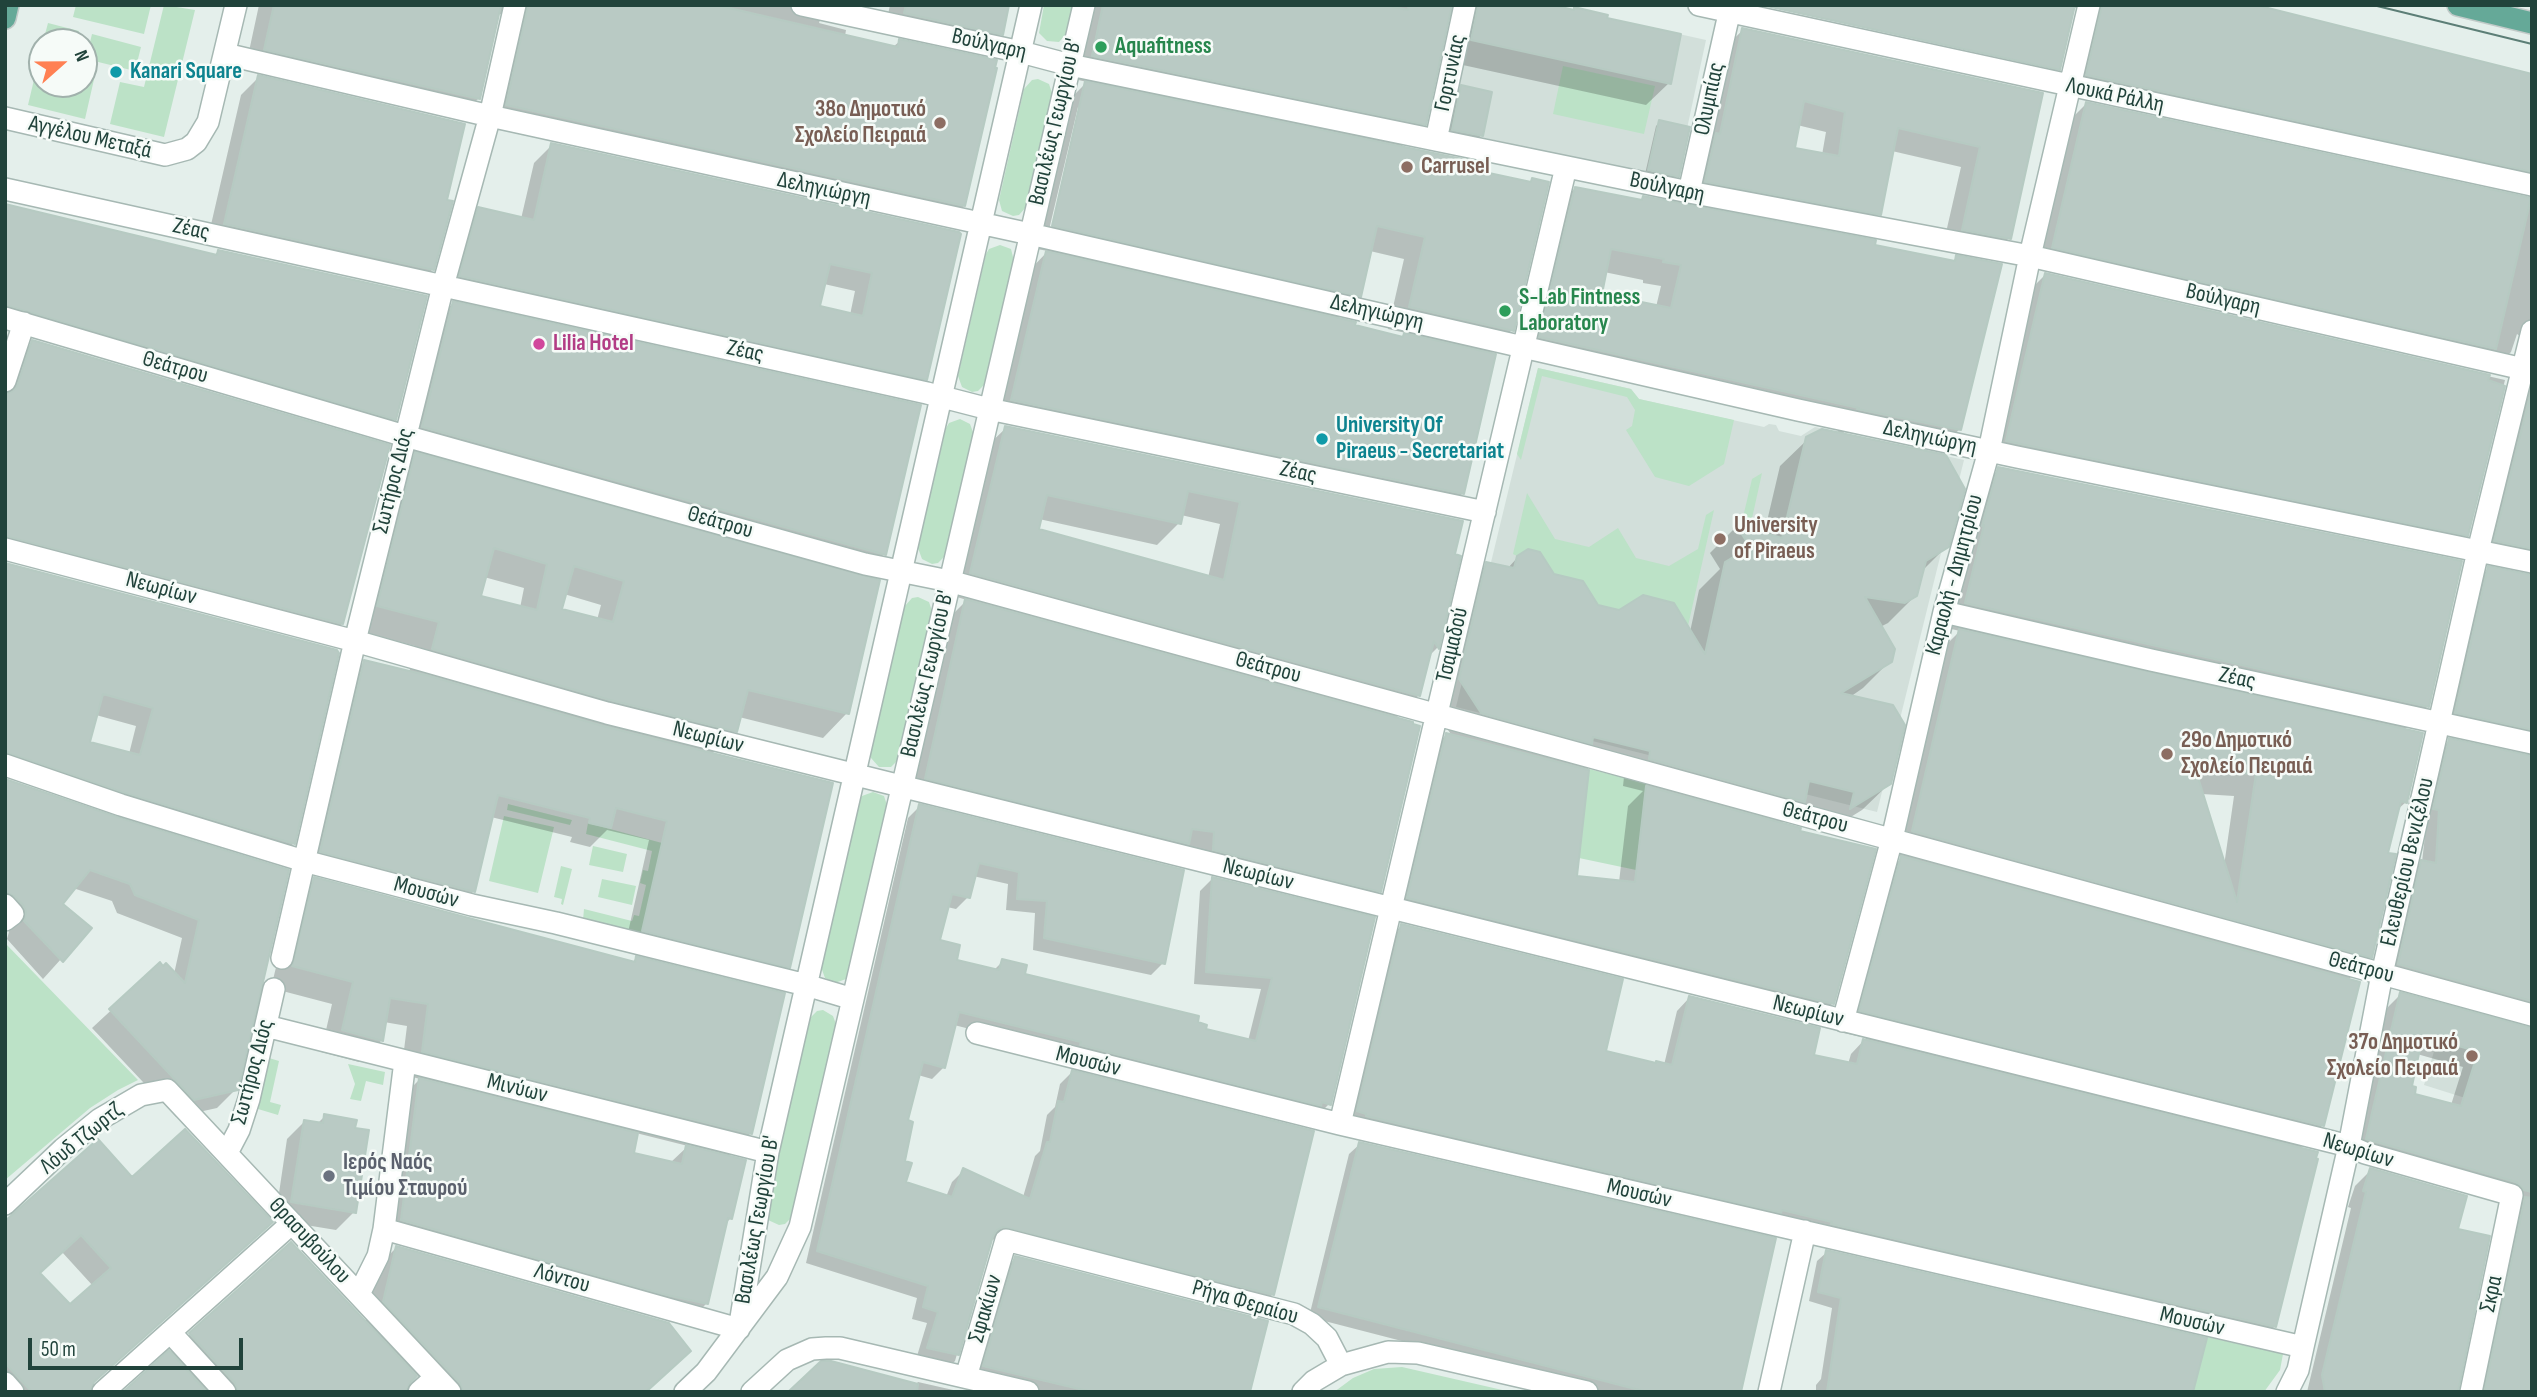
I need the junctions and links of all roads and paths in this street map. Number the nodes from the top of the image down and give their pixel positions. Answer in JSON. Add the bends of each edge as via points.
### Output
{"nodes":[{"id":1,"x":8,"y":5,"type":"edge"},
{"id":2,"x":515,"y":5,"type":"edge"},
{"id":3,"x":802,"y":5,"type":"edge"},
{"id":4,"x":1031,"y":5,"type":"edge"},
{"id":5,"x":1084,"y":5,"type":"edge"},
{"id":6,"x":1465,"y":5,"type":"edge"},
{"id":7,"x":1699,"y":5,"type":"edge"},
{"id":8,"x":2089,"y":5,"type":"edge"},
{"id":9,"x":2458,"y":5,"type":"edge"},
{"id":10,"x":232,"y":6,"type":"edge"},
{"id":11,"x":1730,"y":9,"type":"edge"},
{"id":12,"x":5,"y":18,"type":"edge"},
{"id":13,"x":2532,"y":23,"type":"edge"},
{"id":14,"x":1021,"y":51,"type":"junction"},
{"id":15,"x":225,"y":54,"type":"junction"},
{"id":16,"x":1070,"y":65,"type":"junction"},
{"id":17,"x":2070,"y":86,"type":"junction"},
{"id":18,"x":490,"y":116,"type":"junction"},
{"id":19,"x":5,"y":118,"type":"edge"},
{"id":20,"x":1436,"y":140,"type":"junction"},
{"id":21,"x":1566,"y":167,"type":"junction"},
{"id":22,"x":2532,"y":185,"type":"edge"},
{"id":23,"x":5,"y":189,"type":"edge"},
{"id":24,"x":1689,"y":192,"type":"junction"},
{"id":25,"x":981,"y":223,"type":"junction"},
{"id":26,"x":1030,"y":234,"type":"junction"},
{"id":27,"x":2030,"y":256,"type":"junction"},
{"id":28,"x":443,"y":286,"type":"junction"},
{"id":29,"x":15,"y":321,"type":"edge"},
{"id":30,"x":2532,"y":331,"type":"edge"},
{"id":31,"x":1524,"y":347,"type":"junction"},
{"id":32,"x":2527,"y":370,"type":"edge"},
{"id":33,"x":5,"y":381,"type":"edge"},
{"id":34,"x":942,"y":396,"type":"junction"},
{"id":35,"x":989,"y":409,"type":"junction"},
{"id":36,"x":405,"y":436,"type":"junction"},
{"id":37,"x":1989,"y":451,"type":"junction"},
{"id":38,"x":1485,"y":512,"type":"junction"},
{"id":39,"x":5,"y":549,"type":"edge"},
{"id":40,"x":2478,"y":551,"type":"junction"},
{"id":41,"x":2532,"y":562,"type":"edge"},
{"id":42,"x":901,"y":572,"type":"junction"},
{"id":43,"x":949,"y":581,"type":"junction"},
{"id":44,"x":1944,"y":612,"type":"junction"},
{"id":45,"x":355,"y":642,"type":"junction"},
{"id":46,"x":1437,"y":714,"type":"junction"},
{"id":47,"x":2440,"y":724,"type":"junction"},
{"id":48,"x":2532,"y":743,"type":"edge"},
{"id":49,"x":5,"y":765,"type":"edge"},
{"id":50,"x":855,"y":775,"type":"junction"},
{"id":51,"x":902,"y":786,"type":"junction"},
{"id":52,"x":1892,"y":839,"type":"junction"},
{"id":53,"x":304,"y":861,"type":"junction"},
{"id":54,"x":1391,"y":908,"type":"junction"},
{"id":55,"x":282,"y":958,"type":"dead end"},
{"id":56,"x":2382,"y":974,"type":"junction"},
{"id":57,"x":806,"y":985,"type":"junction"},
{"id":58,"x":274,"y":989,"type":"dead end"},
{"id":59,"x":853,"y":999,"type":"junction"},
{"id":60,"x":2532,"y":1015,"type":"edge"},
{"id":61,"x":1843,"y":1021,"type":"junction"},
{"id":62,"x":266,"y":1026,"type":"junction"},
{"id":63,"x":977,"y":1033,"type":"dead end"},
{"id":64,"x":405,"y":1061,"type":"junction"},
{"id":65,"x":167,"y":1090,"type":"joint"},
{"id":66,"x":1340,"y":1124,"type":"junction"},
{"id":67,"x":2349,"y":1146,"type":"junction"},
{"id":68,"x":768,"y":1152,"type":"junction"},
{"id":69,"x":227,"y":1153,"type":"junction"},
{"id":70,"x":2512,"y":1195,"type":"joint"},
{"id":71,"x":5,"y":1204,"type":"edge"},
{"id":72,"x":292,"y":1223,"type":"junction"},
{"id":73,"x":384,"y":1229,"type":"junction"},
{"id":74,"x":1805,"y":1231,"type":"junction"},
{"id":75,"x":1006,"y":1240,"type":"joint"},
{"id":76,"x":359,"y":1294,"type":"junction"},
{"id":77,"x":740,"y":1329,"type":"junction"},
{"id":78,"x":170,"y":1332,"type":"junction"},
{"id":79,"x":2303,"y":1347,"type":"junction"},
{"id":80,"x":1341,"y":1364,"type":"junction"},
{"id":81,"x":966,"y":1377,"type":"junction"},
{"id":82,"x":938,"y":1382,"type":"edge"},
{"id":83,"x":5,"y":1383,"type":"edge"},
{"id":84,"x":443,"y":1385,"type":"edge"},
{"id":85,"x":13,"y":1392,"type":"edge"},
{"id":86,"x":103,"y":1392,"type":"edge"},
{"id":87,"x":225,"y":1392,"type":"edge"},
{"id":88,"x":419,"y":1392,"type":"edge"},
{"id":89,"x":685,"y":1392,"type":"edge"},
{"id":90,"x":752,"y":1392,"type":"edge"},
{"id":91,"x":1028,"y":1392,"type":"edge"},
{"id":92,"x":1303,"y":1392,"type":"edge"},
{"id":93,"x":1587,"y":1392,"type":"edge"},
{"id":94,"x":1769,"y":1392,"type":"edge"},
{"id":95,"x":2287,"y":1392,"type":"edge"},
{"id":96,"x":2471,"y":1392,"type":"edge"}],
"edges":[{"from":1,"to":12,"type":"main road"},
{"from":2,"to":18,"type":"street","name":"Σωτήρος Διός"},
{"from":3,"to":14,"type":"street","name":"Βούλγαρη"},
{"from":4,"to":14,"type":"street","name":"Βασιλέως Γεωργίου Β'"},
{"from":5,"to":16,"type":"street","name":"Βασιλέως Γεωργίου Β'"},
{"from":6,"to":20,"type":"street","name":"Γορτυνίας"},
{"from":7,"to":11,"type":"street","name":"Λουκά Ράλλη"},
{"from":8,"to":17,"type":"street","name":"Καραολή - Δημητρίου"},
{"from":9,"to":13,"type":"main road"},
{"from":10,"to":15,"type":"street","name":"Αγγέλου Μεταξά"},
{"from":11,"to":17,"type":"street","name":"Λουκά Ράλλη"},
{"from":11,"to":24,"type":"street","name":"Ολυμπίας"},
{"from":14,"to":16,"type":"street","name":"Βούλγαρη"},
{"from":14,"to":25,"type":"street","name":"Βασιλέως Γεωργίου Β'"},
{"from":15,"to":18,"type":"street","name":"Δεληγιώργη"},
{"from":15,"to":19,"type":"street","name":"Αγγέλου Μεταξά","via":[[208,122],[187,149],[165,155],[95,131]]},
{"from":16,"to":20,"type":"street","name":"Βούλγαρη"},
{"from":16,"to":26,"type":"street","name":"Βασιλέως Γεωργίου Β'"},
{"from":17,"to":22,"type":"street","name":"Λουκά Ράλλη"},
{"from":17,"to":27,"type":"street","name":"Καραολή - Δημητρίου"},
{"from":18,"to":25,"type":"street","name":"Δεληγιώργη"},
{"from":18,"to":28,"type":"street","name":"Σωτήρος Διός"},
{"from":20,"to":21,"type":"street","name":"Βούλγαρη"},
{"from":21,"to":24,"type":"street","name":"Βούλγαρη"},
{"from":21,"to":31,"type":"street","name":"Τσαμαδού"},
{"from":23,"to":28,"type":"street","name":"Ζέας"},
{"from":24,"to":27,"type":"street","name":"Βούλγαρη"},
{"from":25,"to":26,"type":"street","name":"Δεληγιώργη"},
{"from":25,"to":34,"type":"street","name":"Βασιλέως Γεωργίου Β'"},
{"from":26,"to":31,"type":"street","name":"Δεληγιώργη"},
{"from":26,"to":35,"type":"street","name":"Βασιλέως Γεωργίου Β'"},
{"from":27,"to":32,"type":"street","name":"Βούλγαρη"},
{"from":27,"to":37,"type":"street","name":"Καραολή - Δημητρίου"},
{"from":28,"to":34,"type":"street","name":"Ζέας"},
{"from":28,"to":36,"type":"street","name":"Σωτήρος Διός"},
{"from":29,"to":33,"type":"street"},
{"from":29,"to":36,"type":"street","name":"Θεάτρου"},
{"from":30,"to":32,"type":"street","name":"Ελευθερίου Βενιζέλου"},
{"from":31,"to":37,"type":"street","name":"Δεληγιώργη"},
{"from":31,"to":38,"type":"street","name":"Τσαμαδού"},
{"from":32,"to":40,"type":"street","name":"Ελευθερίου Βενιζέλου"},
{"from":34,"to":35,"type":"street","name":"Ζέας"},
{"from":34,"to":42,"type":"street","name":"Βασιλέως Γεωργίου Β'"},
{"from":35,"to":38,"type":"street","name":"Ζέας"},
{"from":35,"to":43,"type":"street","name":"Βασιλέως Γεωργίου Β'"},
{"from":36,"to":42,"type":"street","name":"Θεάτρου"},
{"from":36,"to":45,"type":"street","name":"Σωτήρος Διός"},
{"from":37,"to":40,"type":"street","name":"Δεληγιώργη"},
{"from":37,"to":44,"type":"street","name":"Καραολή - Δημητρίου"},
{"from":38,"to":46,"type":"street","name":"Τσαμαδού"},
{"from":39,"to":45,"type":"street","name":"Νεωρίων"},
{"from":40,"to":41,"type":"street","name":"Δεληγιώργη"},
{"from":40,"to":47,"type":"street","name":"Ελευθερίου Βενιζέλου"},
{"from":42,"to":43,"type":"street","name":"Θεάτρου"},
{"from":42,"to":50,"type":"street","name":"Βασιλέως Γεωργίου Β'"},
{"from":43,"to":46,"type":"street","name":"Θεάτρου"},
{"from":43,"to":51,"type":"street","name":"Βασιλέως Γεωργίου Β'"},
{"from":44,"to":47,"type":"street","name":"Ζέας"},
{"from":44,"to":52,"type":"street","name":"Καραολή - Δημητρίου"},
{"from":45,"to":50,"type":"street","name":"Νεωρίων","via":[[607,713]]},
{"from":45,"to":53,"type":"street","name":"Σωτήρος Διός"},
{"from":46,"to":52,"type":"street","name":"Θεάτρου"},
{"from":46,"to":54,"type":"street","name":"Τσαμαδού"},
{"from":47,"to":48,"type":"street","name":"Ζέας"},
{"from":47,"to":56,"type":"street","name":"Ελευθερίου Βενιζέλου"},
{"from":49,"to":53,"type":"street","name":"Μουσών"},
{"from":50,"to":51,"type":"street","name":"Νεωρίων"},
{"from":50,"to":57,"type":"street","name":"Βασιλέως Γεωργίου Β'"},
{"from":51,"to":54,"type":"street","name":"Νεωρίων"},
{"from":51,"to":59,"type":"street","name":"Βασιλέως Γεωργίου Β'"},
{"from":52,"to":56,"type":"street","name":"Θεάτρου"},
{"from":52,"to":61,"type":"street","name":"Καραολή - Δημητρίου"},
{"from":53,"to":55,"type":"street","name":"Σωτήρος Διός"},
{"from":53,"to":57,"type":"street","name":"Μουσών"},
{"from":54,"to":61,"type":"street","name":"Νεωρίων"},
{"from":54,"to":66,"type":"street","name":"Τσαμαδού"},
{"from":56,"to":60,"type":"street","name":"Θεάτρου"},
{"from":56,"to":67,"type":"street","name":"Ελευθερίου Βενιζέλου"},
{"from":57,"to":59,"type":"street","name":"Μουσών"},
{"from":57,"to":68,"type":"street","name":"Βασιλέως Γεωργίου Β'"},
{"from":58,"to":62,"type":"street","name":"Σωτήρος Διός"},
{"from":59,"to":77,"type":"street","name":"Βασιλέως Γεωργίου Β'","via":[[800,1227],[777,1277]]},
{"from":61,"to":67,"type":"street","name":"Νεωρίων"},
{"from":62,"to":64,"type":"street","name":"Μινύων"},
{"from":62,"to":69,"type":"street","name":"Σωτήρος Διός","via":[[249,1099]]},
{"from":63,"to":66,"type":"street","name":"Μουσών"},
{"from":64,"to":68,"type":"street","name":"Μινύων"},
{"from":64,"to":73,"type":"street"},
{"from":65,"to":69,"type":"street","name":"Θρασυβούλου"},
{"from":65,"to":71,"type":"street","name":"Λόυδ Τζωρτζ","via":[[141,1095],[108,1114]]},
{"from":66,"to":74,"type":"street","name":"Μουσών"},
{"from":67,"to":70,"type":"street","name":"Νεωρίων"},
{"from":67,"to":79,"type":"street","name":"Ελευθερίου Βενιζέλου"},
{"from":68,"to":77,"type":"street","name":"Βασιλέως Γεωργίου Β'"},
{"from":69,"to":72,"type":"street","name":"Θρασυβούλου"},
{"from":70,"to":96,"type":"street","name":"Σκρα"},
{"from":72,"to":76,"type":"street","name":"Θρασυβούλου"},
{"from":72,"to":78,"type":"street"},
{"from":73,"to":76,"type":"street","via":[[378,1256]]},
{"from":73,"to":77,"type":"street","name":"Λόντου"},
{"from":74,"to":79,"type":"street","name":"Μουσών"},
{"from":74,"to":94,"type":"street"},
{"from":75,"to":80,"type":"street","name":"Ρήγα Φεραίου","via":[[1294,1314],[1326,1338]]},
{"from":75,"to":81,"type":"street","name":"Σφακίων"},
{"from":76,"to":84,"type":"street","name":"Θρασυβούλου"},
{"from":77,"to":89,"type":"street","name":"Βασιλέως Γεωργίου Β'"},
{"from":78,"to":86,"type":"street"},
{"from":78,"to":87,"type":"street"},
{"from":79,"to":95,"type":"street","name":"Ελευθερίου Βενιζέλου"},
{"from":80,"to":92,"type":"street"},
{"from":80,"to":93,"type":"street","via":[[1388,1352],[1418,1353]]},
{"from":81,"to":82,"type":"street"},
{"from":81,"to":91,"type":"street"},
{"from":82,"to":90,"type":"street","via":[[909,1364],[840,1348],[812,1349],[787,1360]]},
{"from":83,"to":85,"type":"street"},
{"from":84,"to":88,"type":"street"}]}
